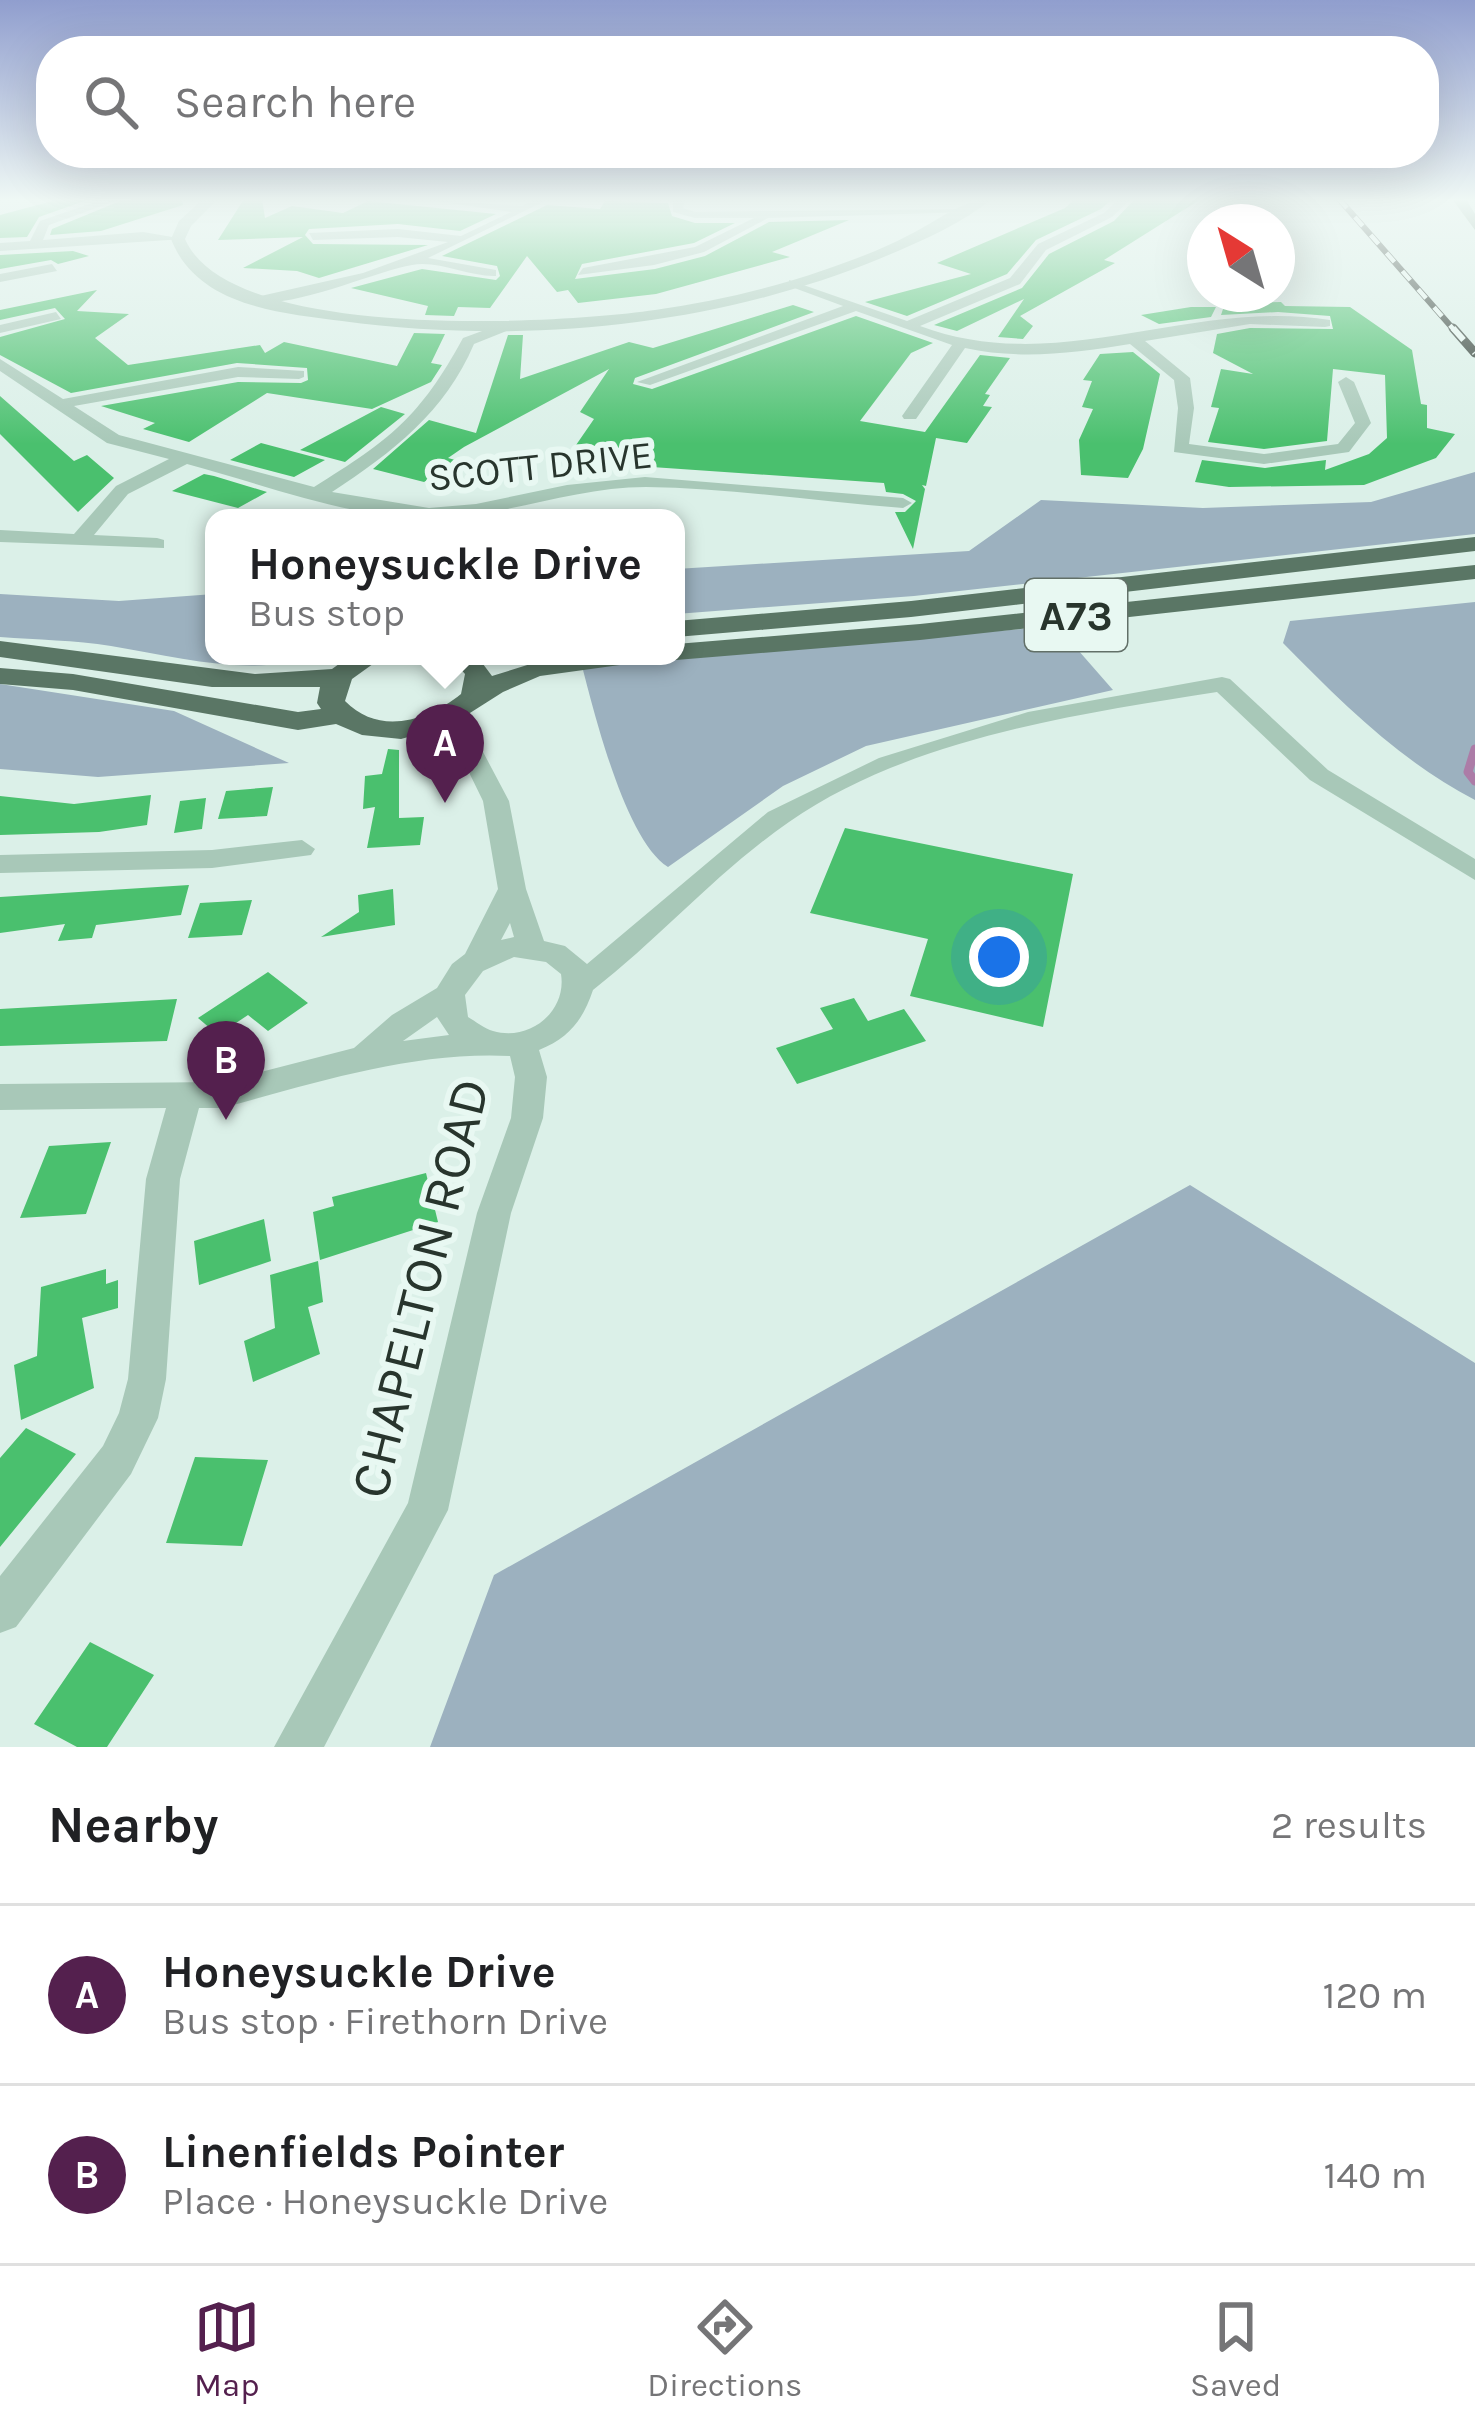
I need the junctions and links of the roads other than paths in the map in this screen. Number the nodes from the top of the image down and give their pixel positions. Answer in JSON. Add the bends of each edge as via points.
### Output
{"nodes":[{"id":1,"x":211,"y":281,"type":"edge"},
{"id":2,"x":351,"y":281,"type":"edge"},
{"id":3,"x":802,"y":281,"type":"edge"},
{"id":4,"x":1016,"y":281,"type":"edge"},
{"id":5,"x":794,"y":283,"type":"junction"},
{"id":6,"x":328,"y":288,"type":"junction"},
{"id":7,"x":254,"y":299,"type":"junction"},
{"id":8,"x":854,"y":307,"type":"junction"},
{"id":9,"x":326,"y":315,"type":"junction"},
{"id":10,"x":56,"y":316,"type":"dead end"},
{"id":11,"x":1325,"y":323,"type":"dead end"},
{"id":12,"x":449,"y":326,"type":"junction"},
{"id":13,"x":907,"y":326,"type":"junction"},
{"id":14,"x":504,"y":327,"type":"junction"},
{"id":15,"x":0,"y":329,"type":"edge"},
{"id":16,"x":1134,"y":340,"type":"junction"},
{"id":17,"x":468,"y":341,"type":"junction"},
{"id":18,"x":960,"y":344,"type":"junction"},
{"id":19,"x":1,"y":366,"type":"edge"},
{"id":20,"x":299,"y":374,"type":"dead end"},
{"id":21,"x":645,"y":382,"type":"dead end"},
{"id":22,"x":1346,"y":382,"type":"dead end"},
{"id":23,"x":59,"y":404,"type":"junction"},
{"id":24,"x":910,"y":416,"type":"dead end"},
{"id":25,"x":181,"y":460,"type":"junction"},
{"id":26,"x":317,"y":493,"type":"junction"},
{"id":27,"x":903,"y":503,"type":"dead end"},
{"id":28,"x":389,"y":509,"type":"edge"},
{"id":29,"x":481,"y":509,"type":"edge"},
{"id":30,"x":0,"y":536,"type":"edge"},
{"id":31,"x":80,"y":539,"type":"junction"},
{"id":32,"x":157,"y":544,"type":"dead end"},
{"id":33,"x":1475,"y":544,"type":"edge"},
{"id":34,"x":1475,"y":572,"type":"edge"},
{"id":35,"x":685,"y":627,"type":"edge"},
{"id":36,"x":0,"y":649,"type":"edge"},
{"id":37,"x":685,"y":651,"type":"edge"},
{"id":38,"x":357,"y":665,"type":"edge"},
{"id":39,"x":471,"y":665,"type":"edge"},
{"id":40,"x":542,"y":665,"type":"edge"},
{"id":41,"x":0,"y":676,"type":"edge"},
{"id":42,"x":339,"y":676,"type":"junction"},
{"id":43,"x":474,"y":697,"type":"junction"},
{"id":44,"x":339,"y":715,"type":"junction"},
{"id":45,"x":439,"y":721,"type":"junction"},
{"id":46,"x":302,"y":849,"type":"dead end"},
{"id":47,"x":0,"y":864,"type":"edge"},
{"id":48,"x":1475,"y":872,"type":"edge"},
{"id":49,"x":512,"y":890,"type":"junction"},
{"id":50,"x":532,"y":946,"type":"junction"},
{"id":51,"x":478,"y":958,"type":"junction"},
{"id":52,"x":581,"y":984,"type":"junction"},
{"id":53,"x":448,"y":996,"type":"junction"},
{"id":54,"x":503,"y":1043,"type":"junction"},
{"id":55,"x":364,"y":1058,"type":"junction"},
{"id":56,"x":187,"y":1093,"type":"junction"},
{"id":57,"x":0,"y":1097,"type":"edge"},
{"id":58,"x":0,"y":1610,"type":"edge"},
{"id":59,"x":298,"y":1747,"type":"edge"}],
"edges":[{"from":1,"to":7,"type":"street"},
{"from":2,"to":6,"type":"street"},
{"from":3,"to":5,"type":"street"},
{"from":4,"to":13,"type":"street"},
{"from":5,"to":8,"type":"street"},
{"from":5,"to":14,"type":"street","via":[[641,316]]},
{"from":6,"to":7,"type":"street"},
{"from":6,"to":9,"type":"street","via":[[315,301]]},
{"from":7,"to":9,"type":"street"},
{"from":8,"to":13,"type":"street"},
{"from":8,"to":21,"type":"street"},
{"from":9,"to":12,"type":"street"},
{"from":10,"to":15,"type":"street"},
{"from":11,"to":16,"type":"street","via":[[1250,320]]},
{"from":12,"to":14,"type":"street"},
{"from":12,"to":17,"type":"street"},
{"from":13,"to":18,"type":"street"},
{"from":14,"to":17,"type":"street"},
{"from":16,"to":18,"type":"street","via":[[1025,351]]},
{"from":16,"to":22,"type":"street","via":[[1182,378],[1186,409],[1175,456],[1264,459],[1343,448],[1363,423]]},
{"from":17,"to":26,"type":"street","via":[[455,378],[430,408]]},
{"from":18,"to":24,"type":"street"},
{"from":19,"to":23,"type":"street","name":"SCOTT DRIVE"},
{"from":20,"to":23,"type":"street","via":[[238,372]]},
{"from":23,"to":25,"type":"street","name":"SCOTT DRIVE","via":[[113,439]]},
{"from":25,"to":26,"type":"street","name":"SCOTT DRIVE"},
{"from":25,"to":31,"type":"street","via":[[122,490]]},
{"from":26,"to":28,"type":"street","name":"SCOTT DRIVE"},
{"from":27,"to":29,"type":"street","name":"SCOTT DRIVE","via":[[627,482]]},
{"from":30,"to":31,"type":"street"},
{"from":31,"to":32,"type":"street"},
{"from":33,"to":35,"type":"main road","number":"A73"},
{"from":34,"to":37,"type":"main road","number":"A73"},
{"from":36,"to":42,"type":"main road","via":[[246,683],[290,686]]},
{"from":38,"to":42,"type":"main road"},
{"from":39,"to":43,"type":"main road","via":[[479,673]]},
{"from":40,"to":43,"type":"main road"},
{"from":41,"to":44,"type":"main road","via":[[298,721]]},
{"from":42,"to":44,"type":"main road","via":[[331,703]]},
{"from":43,"to":45,"type":"main road"},
{"from":44,"to":45,"type":"main road","via":[[394,730]]},
{"from":45,"to":49,"type":"street","via":[[473,755],[496,801]]},
{"from":46,"to":47,"type":"street"},
{"from":48,"to":52,"type":"street","via":[[1319,775],[1222,684],[1021,716],[888,761],[782,814]]},
{"from":49,"to":50,"type":"street"},
{"from":49,"to":51,"type":"street"},
{"from":50,"to":51,"type":"street"},
{"from":50,"to":52,"type":"street","via":[[565,959]]},
{"from":51,"to":53,"type":"street"},
{"from":52,"to":54,"type":"street","via":[[581,999],[560,1027]]},
{"from":53,"to":54,"type":"street","via":[[455,1024]]},
{"from":53,"to":55,"type":"street"},
{"from":54,"to":55,"type":"street"},
{"from":54,"to":59,"type":"street","name":"CHAPELTON ROAD","via":[[531,1077],[527,1118],[494,1213],[427,1510]]},
{"from":55,"to":56,"type":"street","via":[[222,1095]]},
{"from":56,"to":57,"type":"street"},
{"from":56,"to":58,"type":"street","via":[[163,1179],[138,1418],[117,1460]]}]}
